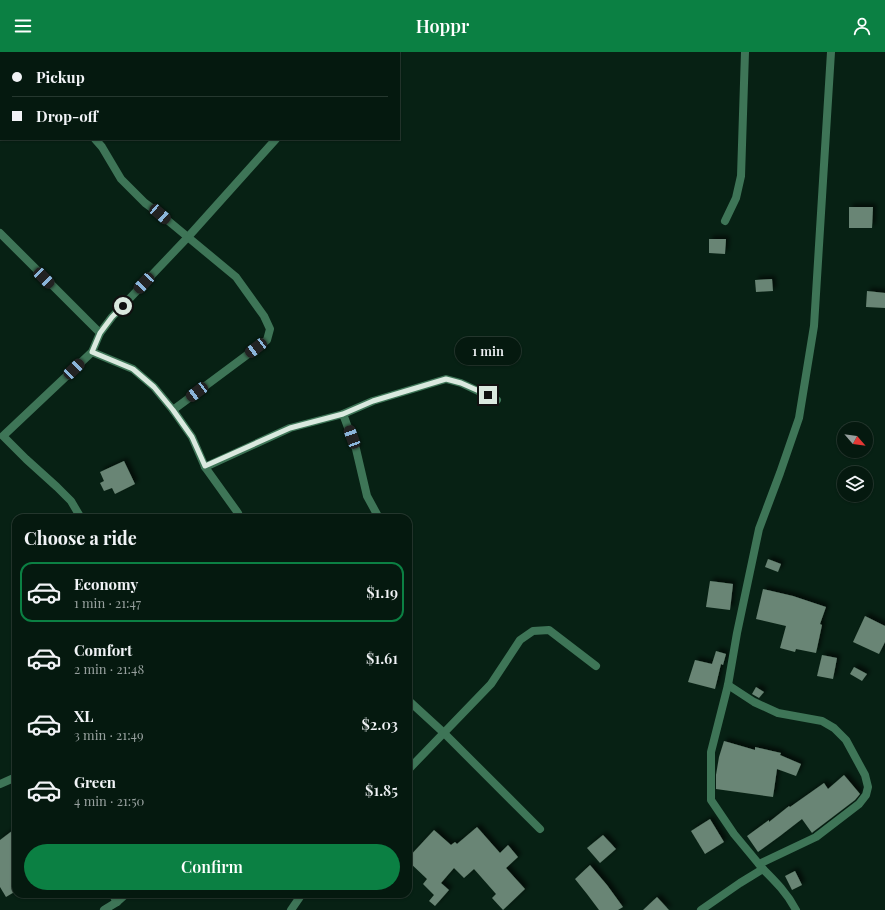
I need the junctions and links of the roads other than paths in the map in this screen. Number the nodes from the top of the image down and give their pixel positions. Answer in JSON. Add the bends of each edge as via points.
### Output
{"nodes":[{"id":1,"x":745,"y":52,"type":"edge"},
{"id":2,"x":831,"y":52,"type":"edge"},
{"id":3,"x":96,"y":140,"type":"edge"},
{"id":4,"x":275,"y":140,"type":"edge"},
{"id":5,"x":725,"y":221,"type":"dead end"},
{"id":6,"x":0,"y":233,"type":"edge"},
{"id":7,"x":188,"y":237,"type":"junction"},
{"id":8,"x":100,"y":333,"type":"junction"},
{"id":9,"x":92,"y":352,"type":"junction"},
{"id":10,"x":497,"y":400,"type":"dead end"},
{"id":11,"x":173,"y":410,"type":"junction"},
{"id":12,"x":343,"y":414,"type":"junction"},
{"id":13,"x":1,"y":436,"type":"edge"},
{"id":14,"x":205,"y":466,"type":"junction"},
{"id":15,"x":79,"y":514,"type":"edge"},
{"id":16,"x":238,"y":514,"type":"edge"},
{"id":17,"x":377,"y":514,"type":"edge"},
{"id":18,"x":596,"y":666,"type":"dead end"},
{"id":19,"x":728,"y":685,"type":"junction"},
{"id":20,"x":412,"y":704,"type":"edge"},
{"id":21,"x":444,"y":733,"type":"junction"},
{"id":22,"x":412,"y":766,"type":"edge"},
{"id":23,"x":12,"y":779,"type":"edge"},
{"id":24,"x":0,"y":784,"type":"edge"},
{"id":25,"x":540,"y":829,"type":"dead end"},
{"id":26,"x":761,"y":867,"type":"junction"},
{"id":27,"x":114,"y":898,"type":"edge"},
{"id":28,"x":122,"y":898,"type":"edge"},
{"id":29,"x":299,"y":898,"type":"edge"},
{"id":30,"x":117,"y":902,"type":"junction"},
{"id":31,"x":104,"y":910,"type":"edge"},
{"id":32,"x":291,"y":910,"type":"edge"},
{"id":33,"x":701,"y":910,"type":"edge"},
{"id":34,"x":796,"y":910,"type":"edge"}],
"edges":[{"from":1,"to":5,"type":"street","via":[[741,176],[736,198]]},
{"from":2,"to":19,"type":"street","via":[[814,326],[799,418],[759,529]]},
{"from":3,"to":7,"type":"street","via":[[121,179],[145,203]]},
{"from":4,"to":7,"type":"street"},
{"from":6,"to":8,"type":"street"},
{"from":7,"to":8,"type":"street"},
{"from":7,"to":11,"type":"street","via":[[236,277],[264,316],[270,329],[267,340]]},
{"from":8,"to":9,"type":"street"},
{"from":9,"to":11,"type":"street","via":[[133,369],[154,387]]},
{"from":9,"to":13,"type":"street"},
{"from":10,"to":12,"type":"street","via":[[461,383],[446,379],[373,401]]},
{"from":11,"to":14,"type":"street","via":[[192,437]]},
{"from":12,"to":14,"type":"street","via":[[290,428]]},
{"from":12,"to":17,"type":"street","via":[[356,449],[367,496]]},
{"from":13,"to":15,"type":"street","via":[[71,501]]},
{"from":14,"to":16,"type":"street"},
{"from":18,"to":21,"type":"street","via":[[549,630],[533,631],[520,640],[491,684]]},
{"from":19,"to":26,"type":"street","via":[[711,752],[711,800]]},
{"from":19,"to":26,"type":"street","via":[[754,702],[778,713],[822,721],[834,728],[846,740],[865,775],[868,787],[859,804],[816,837]]},
{"from":20,"to":21,"type":"street"},
{"from":21,"to":22,"type":"street"},
{"from":21,"to":25,"type":"street"},
{"from":23,"to":24,"type":"street"},
{"from":26,"to":33,"type":"street"},
{"from":26,"to":34,"type":"street","via":[[790,899]]},
{"from":27,"to":30,"type":"street"},
{"from":28,"to":30,"type":"street"},
{"from":29,"to":32,"type":"street"},
{"from":30,"to":31,"type":"street"}]}
